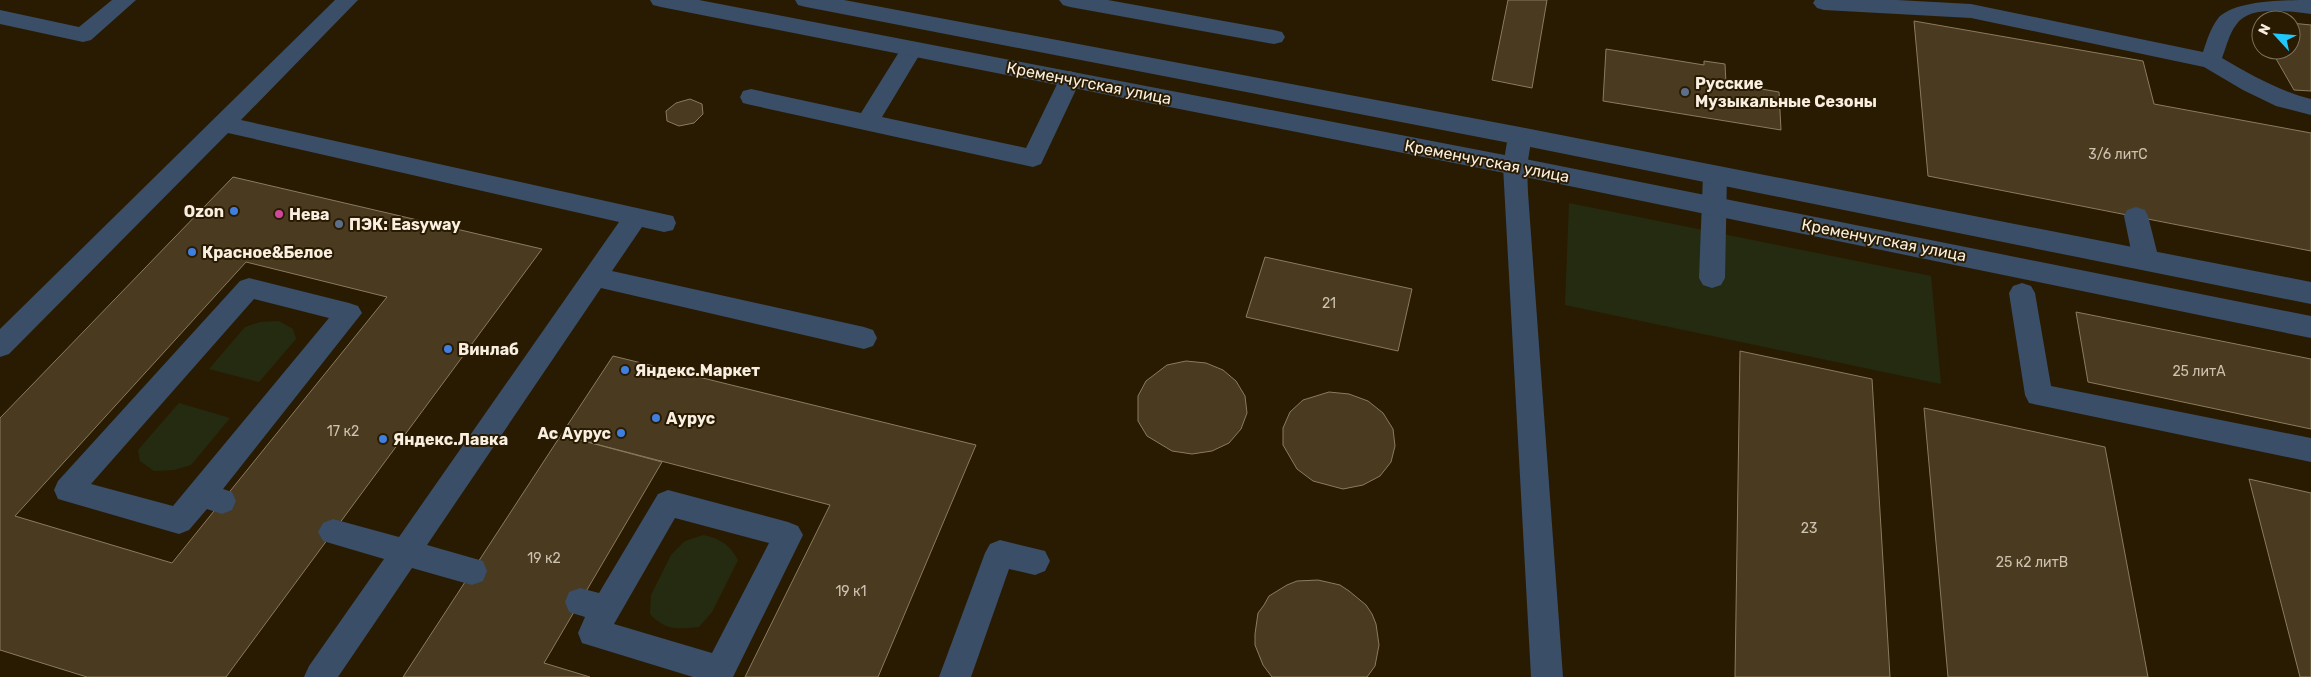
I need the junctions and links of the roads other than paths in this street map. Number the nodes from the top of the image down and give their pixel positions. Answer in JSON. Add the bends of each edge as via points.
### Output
{"nodes":[{"id":1,"x":125,"y":0,"type":"edge"},
{"id":2,"x":347,"y":0,"type":"edge"},
{"id":3,"x":662,"y":0,"type":"edge"},
{"id":4,"x":806,"y":0,"type":"edge"},
{"id":5,"x":1070,"y":0,"type":"edge"},
{"id":6,"x":1824,"y":3,"type":"dead end"},
{"id":7,"x":1969,"y":5,"type":"edge"},
{"id":8,"x":2311,"y":6,"type":"edge"},
{"id":9,"x":0,"y":17,"type":"edge"},
{"id":10,"x":1274,"y":37,"type":"dead end"},
{"id":11,"x":912,"y":49,"type":"junction"},
{"id":12,"x":2210,"y":61,"type":"junction"},
{"id":13,"x":1070,"y":80,"type":"junction"},
{"id":14,"x":751,"y":97,"type":"dead end"},
{"id":15,"x":2311,"y":107,"type":"edge"},
{"id":16,"x":867,"y":122,"type":"junction"},
{"id":17,"x":224,"y":124,"type":"junction"},
{"id":18,"x":1520,"y":136,"type":"junction"},
{"id":19,"x":1515,"y":166,"type":"junction"},
{"id":20,"x":1715,"y":175,"type":"junction"},
{"id":21,"x":1714,"y":206,"type":"junction"},
{"id":22,"x":2136,"y":216,"type":"dead end"},
{"id":23,"x":636,"y":217,"type":"junction"},
{"id":24,"x":664,"y":223,"type":"dead end"},
{"id":25,"x":2146,"y":260,"type":"junction"},
{"id":26,"x":594,"y":277,"type":"junction"},
{"id":27,"x":1712,"y":278,"type":"dead end"},
{"id":28,"x":2022,"y":293,"type":"dead end"},
{"id":29,"x":2311,"y":293,"type":"edge"},
{"id":30,"x":2311,"y":326,"type":"edge"},
{"id":31,"x":864,"y":338,"type":"dead end"},
{"id":32,"x":0,"y":346,"type":"edge"},
{"id":33,"x":2311,"y":450,"type":"edge"},
{"id":34,"x":212,"y":498,"type":"joint"},
{"id":35,"x":333,"y":532,"type":"dead end"},
{"id":36,"x":405,"y":553,"type":"junction"},
{"id":37,"x":1035,"y":561,"type":"dead end"},
{"id":38,"x":472,"y":571,"type":"dead end"},
{"id":39,"x":593,"y":606,"type":"joint"},
{"id":40,"x":320,"y":677,"type":"edge"},
{"id":41,"x":955,"y":677,"type":"edge"},
{"id":42,"x":1547,"y":677,"type":"edge"}],
"edges":[{"from":1,"to":9,"type":"lane","via":[[83,35]]},
{"from":2,"to":17,"type":"lane"},
{"from":3,"to":11,"type":"street","name":"Кременчугская улица"},
{"from":4,"to":18,"type":"street","name":"Кременчугская улица"},
{"from":5,"to":10,"type":"lane"},
{"from":6,"to":7,"type":"lane"},
{"from":7,"to":12,"type":"lane"},
{"from":8,"to":12,"type":"lane","via":[[2267,4],[2240,8],[2227,21]]},
{"from":11,"to":13,"type":"street","name":"Кременчугская улица"},
{"from":11,"to":16,"type":"lane"},
{"from":12,"to":15,"type":"lane","via":[[2251,85],[2284,100]]},
{"from":13,"to":16,"type":"lane","via":[[1032,158]]},
{"from":13,"to":19,"type":"street","name":"Кременчугская улица"},
{"from":14,"to":16,"type":"lane"},
{"from":17,"to":23,"type":"lane"},
{"from":17,"to":32,"type":"lane"},
{"from":18,"to":19,"type":"lane"},
{"from":18,"to":20,"type":"street","name":"Кременчугская улица"},
{"from":19,"to":21,"type":"street","name":"Кременчугская улица"},
{"from":19,"to":42,"type":"lane"},
{"from":20,"to":21,"type":"lane"},
{"from":20,"to":25,"type":"street","name":"Кременчугская улица"},
{"from":21,"to":27,"type":"lane"},
{"from":21,"to":30,"type":"street","name":"Кременчугская улица"},
{"from":22,"to":25,"type":"lane"},
{"from":23,"to":24,"type":"lane"},
{"from":23,"to":26,"type":"lane"},
{"from":25,"to":29,"type":"street","name":"Кременчугская улица"},
{"from":26,"to":31,"type":"lane"},
{"from":26,"to":36,"type":"lane"},
{"from":28,"to":33,"type":"lane","via":[[2039,394]]},
{"from":34,"to":34,"type":"lane","via":[[284,394],[349,313],[249,288],[68,490],[179,521]]},
{"from":35,"to":36,"type":"lane"},
{"from":36,"to":38,"type":"lane"},
{"from":36,"to":40,"type":"lane"},
{"from":37,"to":41,"type":"lane","via":[[1000,553]]},
{"from":39,"to":39,"type":"lane","via":[[593,633],[720,670],[788,535],[668,503]]}]}
